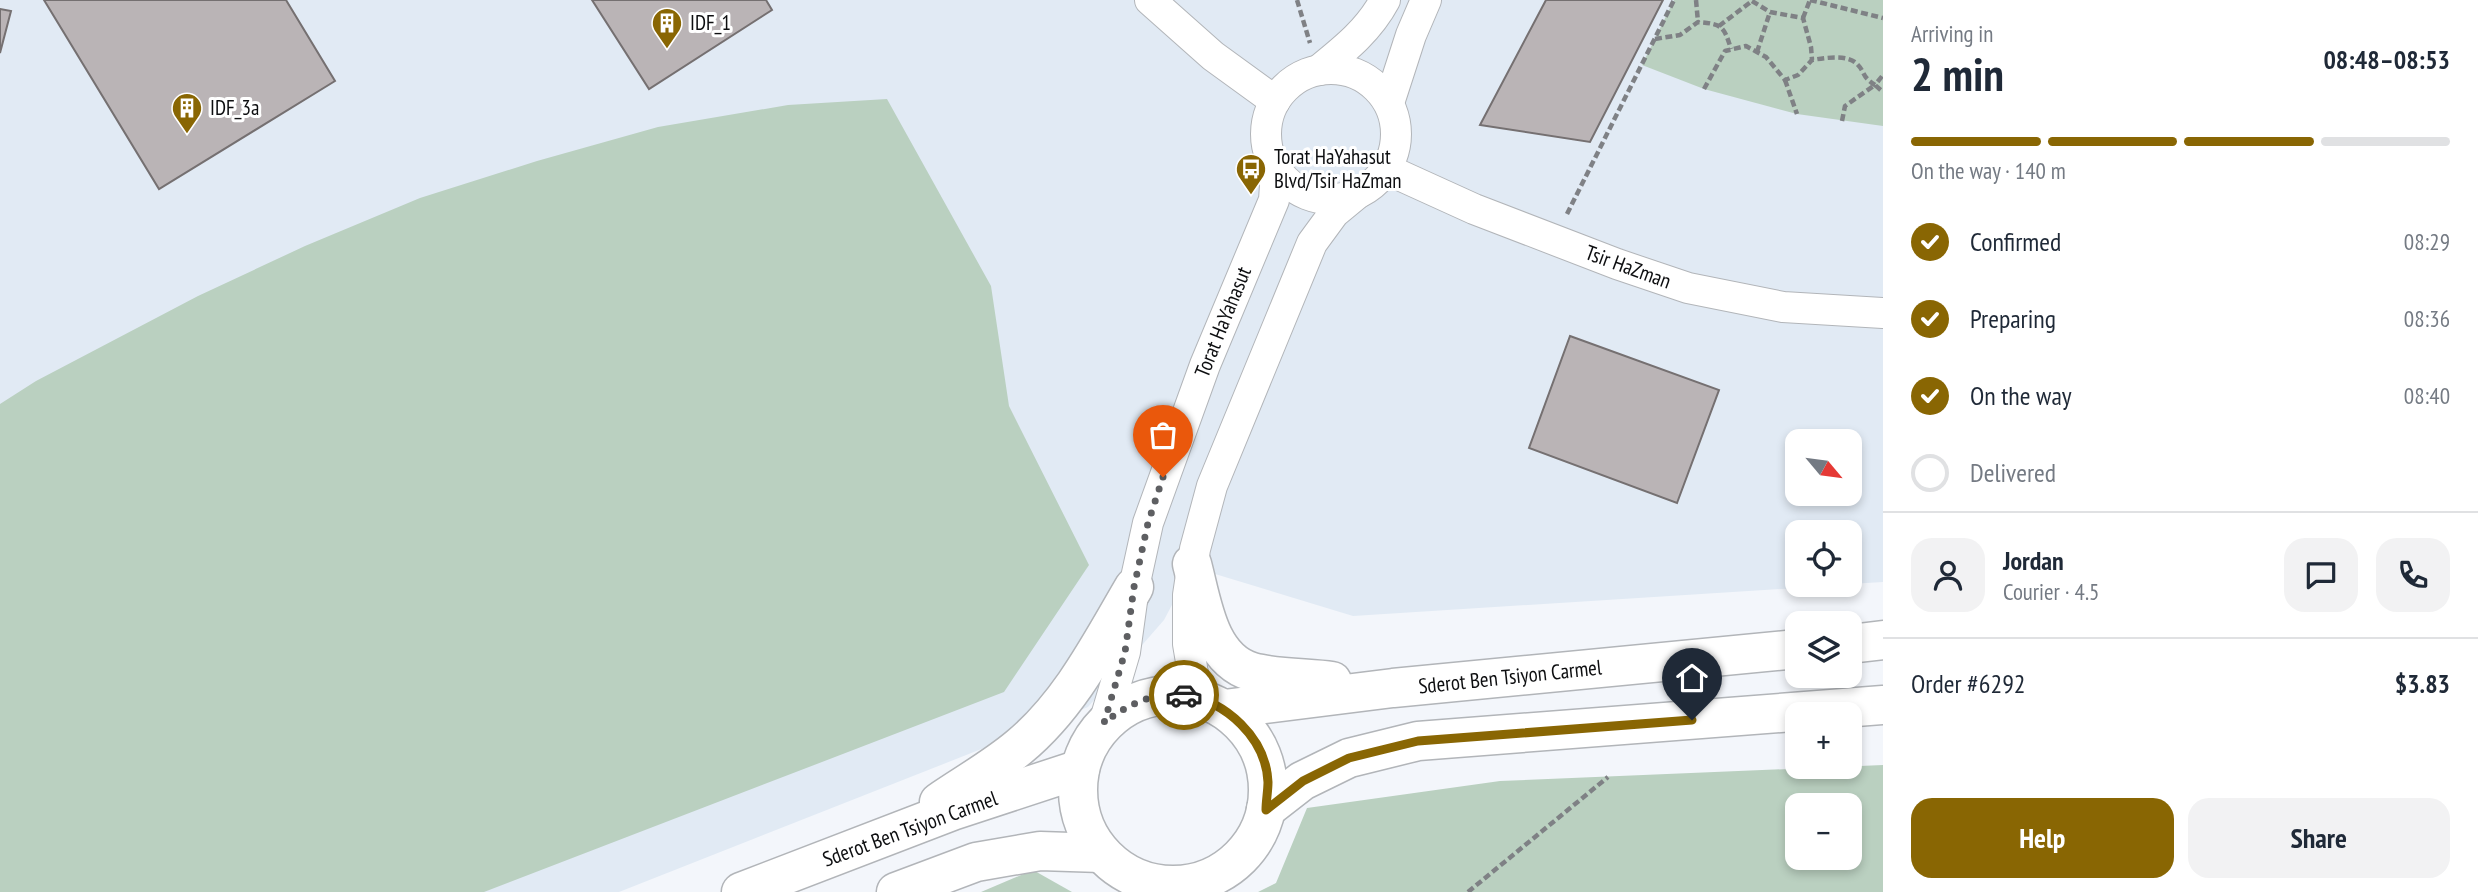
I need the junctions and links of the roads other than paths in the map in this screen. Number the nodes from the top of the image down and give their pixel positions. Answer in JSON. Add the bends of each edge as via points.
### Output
{"nodes":[{"id":1,"x":1150,"y":0,"type":"edge"},
{"id":2,"x":1385,"y":0,"type":"edge"},
{"id":3,"x":1426,"y":0,"type":"edge"},
{"id":4,"x":1319,"y":70,"type":"junction"},
{"id":5,"x":1275,"y":101,"type":"junction"},
{"id":6,"x":1389,"y":103,"type":"junction"},
{"id":7,"x":1272,"y":163,"type":"junction"},
{"id":8,"x":1386,"y":169,"type":"junction"},
{"id":9,"x":1357,"y":194,"type":"junction"},
{"id":10,"x":1883,"y":313,"type":"edge"},
{"id":11,"x":1192,"y":564,"type":"junction"},
{"id":12,"x":1134,"y":587,"type":"junction"},
{"id":13,"x":1883,"y":640,"type":"edge"},
{"id":14,"x":1862,"y":642,"type":"edge"},
{"id":15,"x":1785,"y":650,"type":"edge"},
{"id":16,"x":1393,"y":688,"type":"junction"},
{"id":17,"x":1210,"y":703,"type":"junction"},
{"id":18,"x":1883,"y":705,"type":"edge"},
{"id":19,"x":1104,"y":723,"type":"junction"},
{"id":20,"x":1080,"y":769,"type":"junction"},
{"id":21,"x":1266,"y":810,"type":"junction"},
{"id":22,"x":894,"y":833,"type":"junction"},
{"id":23,"x":1101,"y":853,"type":"junction"},
{"id":24,"x":741,"y":892,"type":"edge"},
{"id":25,"x":896,"y":892,"type":"edge"}],
"edges":[{"from":1,"to":5,"type":"street","via":[[1213,56]]},
{"from":2,"to":4,"type":"street","via":[[1357,39]]},
{"from":3,"to":6,"type":"street"},
{"from":4,"to":5,"type":"street","via":[[1301,76]]},
{"from":4,"to":6,"type":"street","via":[[1359,75]]},
{"from":5,"to":7,"type":"street","via":[[1267,122]]},
{"from":6,"to":8,"type":"street","via":[[1396,137]]},
{"from":7,"to":9,"type":"street","via":[[1283,179],[1318,198]]},
{"from":7,"to":12,"type":"street","name":"Torat HaYahasut","via":[[1274,200],[1171,454],[1148,523]]},
{"from":8,"to":9,"type":"street"},
{"from":8,"to":10,"type":"street","name":"Tsir HaZman","via":[[1475,209],[1688,288],[1783,307]]},
{"from":9,"to":11,"type":"street","via":[[1334,213],[1312,243],[1212,486]]},
{"from":11,"to":16,"type":"main road","via":[[1210,630],[1234,663],[1251,672]]},
{"from":11,"to":17,"type":"street","via":[[1188,644]]},
{"from":12,"to":19,"type":"street","name":"Torat HaYahasut","via":[[1125,652]]},
{"from":12,"to":22,"type":"main road","via":[[1090,663],[1056,710],[1019,747]]},
{"from":13,"to":14,"type":"main road"},
{"from":15,"to":16,"type":"main road","name":"Sderot Ben Tsiyon Carmel"},
{"from":16,"to":17,"type":"main road","name":"Sderot Ben Tsiyon Carmel"},
{"from":17,"to":19,"type":"main road","via":[[1172,694],[1147,698]]},
{"from":17,"to":21,"type":"main road","via":[[1246,728],[1261,752],[1268,780]]},
{"from":18,"to":21,"type":"main road","via":[[1418,741],[1349,758],[1303,781]]},
{"from":19,"to":20,"type":"main road","via":[[1089,744]]},
{"from":20,"to":22,"type":"main road","name":"Sderot Ben Tsiyon Carmel"},
{"from":20,"to":23,"type":"main road","via":[[1080,808],[1085,828]]},
{"from":21,"to":23,"type":"main road","via":[[1255,837],[1236,861],[1211,877],[1182,885],[1133,876]]},
{"from":22,"to":24,"type":"main road","name":"Sderot Ben Tsiyon Carmel"},
{"from":23,"to":25,"type":"main road","via":[[1040,851],[976,862]]}]}
